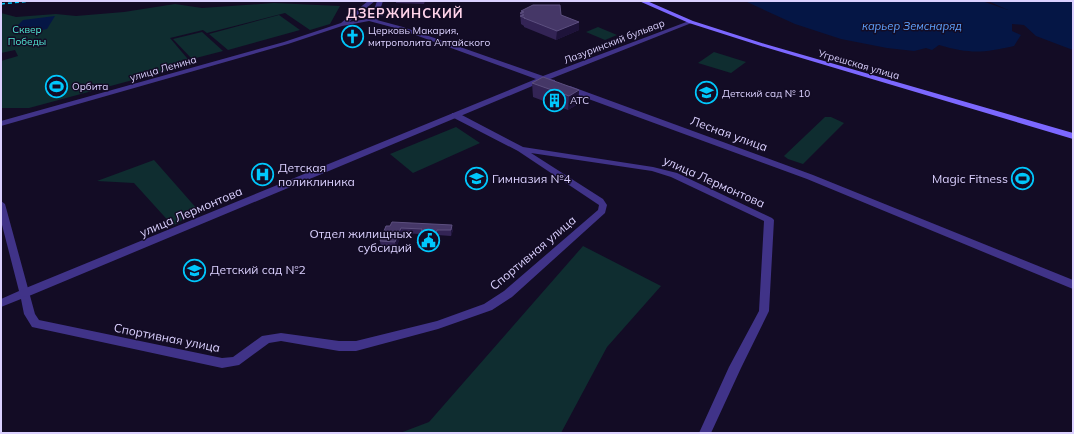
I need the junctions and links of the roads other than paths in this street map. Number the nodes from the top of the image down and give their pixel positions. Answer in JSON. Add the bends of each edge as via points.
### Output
{"nodes":[{"id":1,"x":372,"y":1,"type":"edge"},
{"id":2,"x":380,"y":1,"type":"edge"},
{"id":3,"x":642,"y":1,"type":"edge"},
{"id":4,"x":356,"y":14,"type":"junction"},
{"id":5,"x":380,"y":14,"type":"junction"},
{"id":6,"x":362,"y":20,"type":"junction"},
{"id":7,"x":371,"y":20,"type":"junction"},
{"id":8,"x":691,"y":22,"type":"junction"},
{"id":9,"x":401,"y":28,"type":"junction"},
{"id":10,"x":330,"y":29,"type":"junction"},
{"id":11,"x":543,"y":79,"type":"junction"},
{"id":12,"x":454,"y":115,"type":"junction"},
{"id":13,"x":1,"y":124,"type":"edge"},
{"id":14,"x":1073,"y":136,"type":"edge"},
{"id":15,"x":521,"y":148,"type":"junction"},
{"id":16,"x":1,"y":204,"type":"edge"},
{"id":17,"x":1073,"y":285,"type":"edge"},
{"id":18,"x":25,"y":293,"type":"junction"},
{"id":19,"x":1,"y":303,"type":"edge"},
{"id":20,"x":705,"y":433,"type":"edge"}],
"edges":[{"from":1,"to":4,"type":"street","name":"улица Ленина"},
{"from":2,"to":5,"type":"street"},
{"from":3,"to":8,"type":"main road","name":"Угрешская улица"},
{"from":4,"to":5,"type":"street","via":[[370,10]]},
{"from":4,"to":6,"type":"street","via":[[355,19]]},
{"from":4,"to":10,"type":"street","name":"улица Ленина"},
{"from":5,"to":7,"type":"street","name":"улица Ленина"},
{"from":5,"to":9,"type":"street"},
{"from":6,"to":7,"type":"street","name":"улица Ленина"},
{"from":6,"to":10,"type":"street","name":"улица Ленина"},
{"from":7,"to":9,"type":"street","name":"Лесная улица"},
{"from":8,"to":11,"type":"street","name":"Лазуринский бульвар"},
{"from":8,"to":14,"type":"main road","name":"Угрешская улица","via":[[858,74]]},
{"from":9,"to":11,"type":"street","name":"Лесная улица"},
{"from":10,"to":13,"type":"street","name":"улица Ленина"},
{"from":11,"to":12,"type":"street","name":"улица Лермонтова"},
{"from":11,"to":17,"type":"street","name":"Лесная улица","via":[[810,177]]},
{"from":12,"to":15,"type":"street","name":"улица Лермонтова"},
{"from":12,"to":18,"type":"street","name":"улица Лермонтова"},
{"from":15,"to":18,"type":"street","name":"Спортивная улица","via":[[600,201],[603,205],[602,211],[508,294],[488,306],[438,325],[356,346],[339,346],[281,337],[266,339],[234,362],[222,363],[36,324],[32,321]]},
{"from":15,"to":20,"type":"street","name":"улица Лермонтова","via":[[653,169],[674,175],[769,220],[764,311]]},
{"from":16,"to":18,"type":"street","name":"Спортивная улица"},
{"from":18,"to":19,"type":"street"}]}
